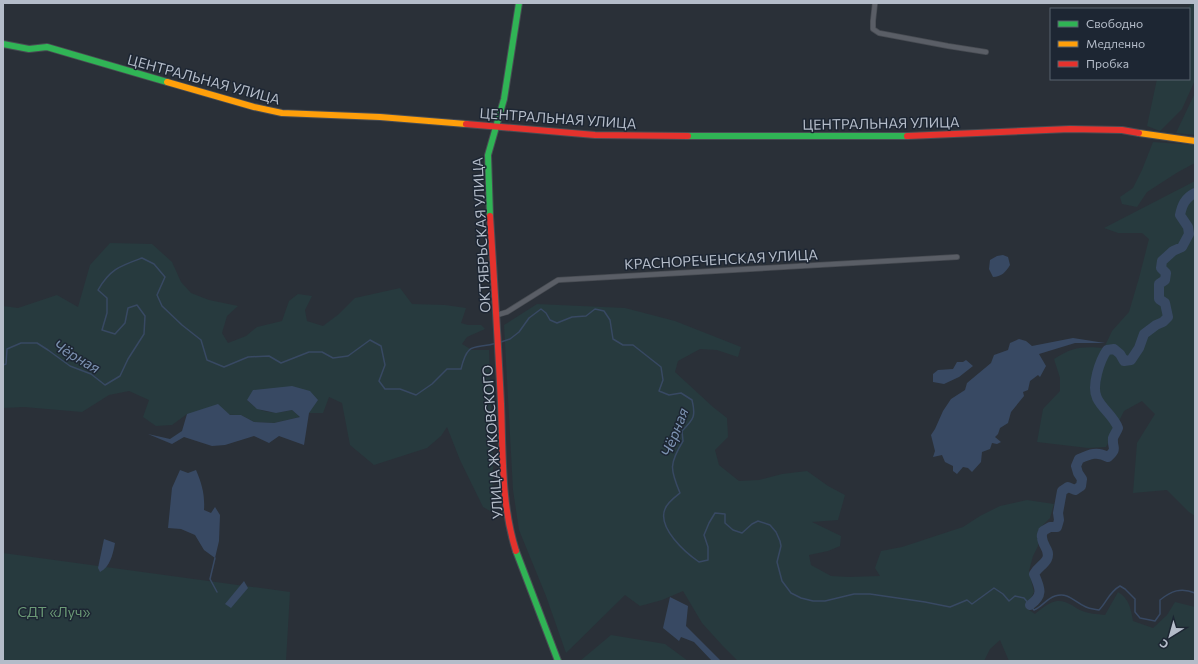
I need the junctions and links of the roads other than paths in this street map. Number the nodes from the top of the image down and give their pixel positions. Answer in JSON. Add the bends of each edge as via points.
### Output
{"nodes":[{"id":1,"x":519,"y":3,"type":"edge"},
{"id":2,"x":875,"y":3,"type":"edge"},
{"id":3,"x":3,"y":44,"type":"edge"},
{"id":4,"x":986,"y":52,"type":"dead end"},
{"id":5,"x":496,"y":126,"type":"junction"},
{"id":6,"x":1195,"y":141,"type":"edge"},
{"id":7,"x":957,"y":257,"type":"dead end"},
{"id":8,"x":496,"y":315,"type":"junction"},
{"id":9,"x":499,"y":357,"type":"joint"},
{"id":10,"x":558,"y":661,"type":"edge"}],
"edges":[{"from":1,"to":5,"type":"street","name":"ОКТЯБРЬСКАЯ УЛИЦА","via":[[504,99]]},
{"from":2,"to":4,"type":"street","via":[[873,21],[874,28],[879,33]]},
{"from":3,"to":5,"type":"street","name":"ЦЕНТРАЛЬНАЯ УЛИЦА","via":[[30,49],[47,47],[282,113]]},
{"from":5,"to":6,"type":"street","name":"ЦЕНТРАЛЬНАЯ УЛИЦА","via":[[595,135],[895,137],[1070,129],[1122,130]]},
{"from":5,"to":8,"type":"street","name":"ОКТЯБРЬСКАЯ УЛИЦА","via":[[488,162]]},
{"from":7,"to":8,"type":"street","name":"КРАСНОРЕЧЕНСКАЯ УЛИЦА","via":[[558,280],[507,312]]},
{"from":8,"to":9,"type":"street","name":"ОКТЯБРЬСКАЯ УЛИЦА"},
{"from":9,"to":10,"type":"street","name":"УЛИЦА ЖУКОВСКОГО","via":[[505,494],[511,535]]}]}
